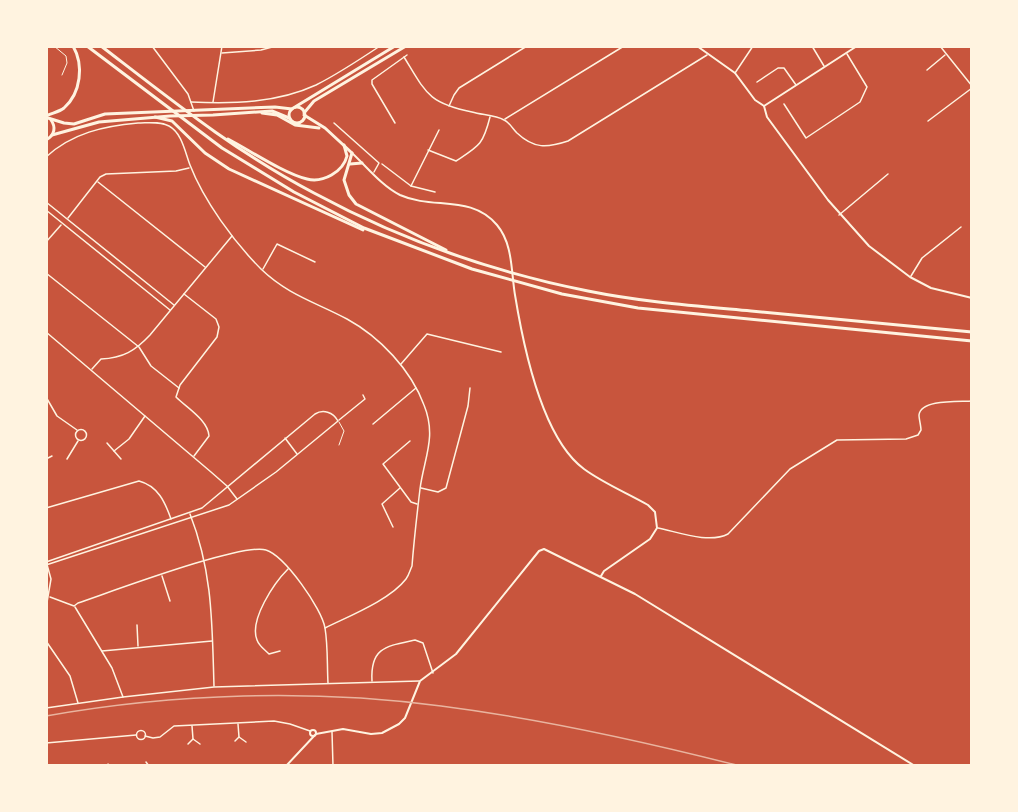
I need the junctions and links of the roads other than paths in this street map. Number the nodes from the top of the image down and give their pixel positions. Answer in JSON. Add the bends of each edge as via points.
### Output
{"nodes":[{"id":1,"x":54,"y":46,"type":"edge"},
{"id":2,"x":73,"y":46,"type":"edge"},
{"id":3,"x":87,"y":46,"type":"edge"},
{"id":4,"x":101,"y":46,"type":"edge"},
{"id":5,"x":152,"y":46,"type":"edge"},
{"id":6,"x":222,"y":46,"type":"edge"},
{"id":7,"x":276,"y":46,"type":"edge"},
{"id":8,"x":380,"y":46,"type":"edge"},
{"id":9,"x":395,"y":46,"type":"edge"},
{"id":10,"x":406,"y":46,"type":"edge"},
{"id":11,"x":526,"y":46,"type":"edge"},
{"id":12,"x":624,"y":46,"type":"edge"},
{"id":13,"x":697,"y":46,"type":"edge"},
{"id":14,"x":753,"y":46,"type":"edge"},
{"id":15,"x":812,"y":46,"type":"edge"},
{"id":16,"x":856,"y":46,"type":"edge"},
{"id":17,"x":940,"y":46,"type":"edge"},
{"id":18,"x":221,"y":53,"type":"junction"},
{"id":19,"x":847,"y":53,"type":"junction"},
{"id":20,"x":946,"y":54,"type":"junction"},
{"id":21,"x":407,"y":55,"type":"dead end"},
{"id":22,"x":708,"y":55,"type":"junction"},
{"id":23,"x":404,"y":57,"type":"junction"},
{"id":24,"x":825,"y":67,"type":"junction"},
{"id":25,"x":927,"y":70,"type":"dead end"},
{"id":26,"x":735,"y":73,"type":"junction"},
{"id":27,"x":62,"y":75,"type":"dead end"},
{"id":28,"x":757,"y":82,"type":"dead end"},
{"id":29,"x":796,"y":86,"type":"junction"},
{"id":30,"x":972,"y":87,"type":"edge"},
{"id":31,"x":191,"y":102,"type":"junction"},
{"id":32,"x":236,"y":102,"type":"junction"},
{"id":33,"x":213,"y":103,"type":"junction"},
{"id":34,"x":784,"y":104,"type":"dead end"},
{"id":35,"x":764,"y":106,"type":"junction"},
{"id":36,"x":449,"y":107,"type":"junction"},
{"id":37,"x":294,"y":108,"type":"junction"},
{"id":38,"x":237,"y":110,"type":"junction"},
{"id":39,"x":194,"y":111,"type":"junction"},
{"id":40,"x":258,"y":113,"type":"junction"},
{"id":41,"x":304,"y":114,"type":"junction"},
{"id":42,"x":47,"y":117,"type":"edge"},
{"id":43,"x":155,"y":117,"type":"junction"},
{"id":44,"x":289,"y":117,"type":"junction"},
{"id":45,"x":490,"y":117,"type":"junction"},
{"id":46,"x":504,"y":120,"type":"junction"},
{"id":47,"x":928,"y":121,"type":"dead end"},
{"id":48,"x":300,"y":122,"type":"junction"},
{"id":49,"x":334,"y":123,"type":"dead end"},
{"id":50,"x":395,"y":123,"type":"dead end"},
{"id":51,"x":319,"y":128,"type":"junction"},
{"id":52,"x":211,"y":130,"type":"junction"},
{"id":53,"x":439,"y":130,"type":"dead end"},
{"id":54,"x":331,"y":134,"type":"junction"},
{"id":55,"x":49,"y":139,"type":"edge"},
{"id":56,"x":344,"y":145,"type":"junction"},
{"id":57,"x":428,"y":150,"type":"junction"},
{"id":58,"x":352,"y":153,"type":"junction"},
{"id":59,"x":46,"y":157,"type":"edge"},
{"id":60,"x":362,"y":163,"type":"junction"},
{"id":61,"x":381,"y":164,"type":"dead end"},
{"id":62,"x":349,"y":165,"type":"junction"},
{"id":63,"x":191,"y":168,"type":"junction"},
{"id":64,"x":374,"y":173,"type":"junction"},
{"id":65,"x":888,"y":174,"type":"dead end"},
{"id":66,"x":97,"y":181,"type":"junction"},
{"id":67,"x":411,"y":186,"type":"junction"},
{"id":68,"x":435,"y":192,"type":"dead end"},
{"id":69,"x":48,"y":203,"type":"edge"},
{"id":70,"x":46,"y":206,"type":"edge"},
{"id":71,"x":46,"y":210,"type":"edge"},
{"id":72,"x":839,"y":214,"type":"junction"},
{"id":73,"x":67,"y":218,"type":"junction"},
{"id":74,"x":63,"y":223,"type":"junction"},
{"id":75,"x":961,"y":227,"type":"dead end"},
{"id":76,"x":84,"y":232,"type":"junction"},
{"id":77,"x":233,"y":234,"type":"junction"},
{"id":78,"x":80,"y":237,"type":"junction"},
{"id":79,"x":46,"y":242,"type":"edge"},
{"id":80,"x":402,"y":244,"type":"junction"},
{"id":81,"x":462,"y":258,"type":"junction"},
{"id":82,"x":315,"y":262,"type":"dead end"},
{"id":83,"x":206,"y":267,"type":"junction"},
{"id":84,"x":262,"y":270,"type":"junction"},
{"id":85,"x":46,"y":273,"type":"edge"},
{"id":86,"x":910,"y":277,"type":"junction"},
{"id":87,"x":184,"y":294,"type":"junction"},
{"id":88,"x":972,"y":298,"type":"edge"},
{"id":89,"x":175,"y":305,"type":"junction"},
{"id":90,"x":170,"y":311,"type":"junction"},
{"id":91,"x":46,"y":332,"type":"edge"},
{"id":92,"x":972,"y":332,"type":"edge"},
{"id":93,"x":972,"y":341,"type":"edge"},
{"id":94,"x":139,"y":347,"type":"junction"},
{"id":95,"x":501,"y":352,"type":"dead end"},
{"id":96,"x":400,"y":365,"type":"junction"},
{"id":97,"x":92,"y":370,"type":"junction"},
{"id":98,"x":179,"y":388,"type":"junction"},
{"id":99,"x":416,"y":388,"type":"junction"},
{"id":100,"x":470,"y":388,"type":"dead end"},
{"id":101,"x":363,"y":395,"type":"dead end"},
{"id":102,"x":46,"y":397,"type":"edge"},
{"id":103,"x":972,"y":401,"type":"edge"},
{"id":104,"x":50,"y":402,"type":"junction"},
{"id":105,"x":46,"y":404,"type":"edge"},
{"id":106,"x":145,"y":415,"type":"junction"},
{"id":107,"x":338,"y":421,"type":"junction"},
{"id":108,"x":373,"y":424,"type":"dead end"},
{"id":109,"x":77,"y":430,"type":"junction"},
{"id":110,"x":285,"y":438,"type":"junction"},
{"id":111,"x":79,"y":440,"type":"junction"},
{"id":112,"x":410,"y":441,"type":"dead end"},
{"id":113,"x":107,"y":443,"type":"dead end"},
{"id":114,"x":339,"y":445,"type":"dead end"},
{"id":115,"x":114,"y":451,"type":"junction"},
{"id":116,"x":297,"y":454,"type":"junction"},
{"id":117,"x":52,"y":456,"type":"dead end"},
{"id":118,"x":193,"y":457,"type":"junction"},
{"id":119,"x":46,"y":459,"type":"edge"},
{"id":120,"x":67,"y":459,"type":"dead end"},
{"id":121,"x":121,"y":459,"type":"dead end"},
{"id":122,"x":227,"y":486,"type":"junction"},
{"id":123,"x":401,"y":488,"type":"junction"},
{"id":124,"x":420,"y":488,"type":"junction"},
{"id":125,"x":238,"y":500,"type":"junction"},
{"id":126,"x":418,"y":504,"type":"junction"},
{"id":127,"x":46,"y":508,"type":"edge"},
{"id":128,"x":190,"y":513,"type":"junction"},
{"id":129,"x":192,"y":517,"type":"junction"},
{"id":130,"x":171,"y":520,"type":"junction"},
{"id":131,"x":393,"y":527,"type":"dead end"},
{"id":132,"x":657,"y":528,"type":"junction"},
{"id":133,"x":205,"y":560,"type":"junction"},
{"id":134,"x":47,"y":563,"type":"edge"},
{"id":135,"x":288,"y":569,"type":"junction"},
{"id":136,"x":162,"y":575,"type":"junction"},
{"id":137,"x":601,"y":576,"type":"junction"},
{"id":138,"x":50,"y":597,"type":"junction"},
{"id":139,"x":170,"y":601,"type":"dead end"},
{"id":140,"x":74,"y":606,"type":"junction"},
{"id":141,"x":46,"y":608,"type":"edge"},
{"id":142,"x":137,"y":625,"type":"dead end"},
{"id":143,"x":325,"y":628,"type":"junction"},
{"id":144,"x":212,"y":641,"type":"junction"},
{"id":145,"x":46,"y":642,"type":"edge"},
{"id":146,"x":138,"y":647,"type":"junction"},
{"id":147,"x":102,"y":651,"type":"junction"},
{"id":148,"x":280,"y":651,"type":"dead end"},
{"id":149,"x":433,"y":673,"type":"junction"},
{"id":150,"x":372,"y":681,"type":"junction"},
{"id":151,"x":420,"y":681,"type":"junction"},
{"id":152,"x":328,"y":683,"type":"junction"},
{"id":153,"x":214,"y":687,"type":"junction"},
{"id":154,"x":123,"y":697,"type":"junction"},
{"id":155,"x":78,"y":703,"type":"junction"},
{"id":156,"x":46,"y":708,"type":"edge"},
{"id":157,"x":238,"y":723,"type":"junction"},
{"id":158,"x":192,"y":725,"type":"junction"},
{"id":159,"x":332,"y":731,"type":"junction"},
{"id":160,"x":310,"y":733,"type":"junction"},
{"id":161,"x":315,"y":733,"type":"junction"},
{"id":162,"x":136,"y":735,"type":"junction"},
{"id":163,"x":145,"y":736,"type":"junction"},
{"id":164,"x":239,"y":737,"type":"junction"},
{"id":165,"x":193,"y":739,"type":"junction"},
{"id":166,"x":235,"y":741,"type":"dead end"},
{"id":167,"x":246,"y":742,"type":"dead end"},
{"id":168,"x":46,"y":743,"type":"edge"},
{"id":169,"x":188,"y":744,"type":"dead end"},
{"id":170,"x":200,"y":744,"type":"dead end"},
{"id":171,"x":306,"y":744,"type":"junction"},
{"id":172,"x":146,"y":762,"type":"dead end"},
{"id":173,"x":149,"y":765,"type":"edge"},
{"id":174,"x":267,"y":765,"type":"edge"},
{"id":175,"x":277,"y":765,"type":"edge"},
{"id":176,"x":286,"y":765,"type":"edge"},
{"id":177,"x":333,"y":765,"type":"edge"},
{"id":178,"x":915,"y":765,"type":"edge"}],
"edges":[{"from":1,"to":27,"type":"lane","via":[[66,56]]},
{"from":2,"to":42,"type":"main road","via":[[80,65],[77,85],[66,105]]},
{"from":3,"to":80,"type":"main road","via":[[252,167],[341,217]]},
{"from":4,"to":52,"type":"main road"},
{"from":5,"to":31,"type":"street"},
{"from":6,"to":18,"type":"street"},
{"from":7,"to":18,"type":"street"},
{"from":8,"to":32,"type":"street","via":[[304,90]]},
{"from":9,"to":37,"type":"main road"},
{"from":10,"to":41,"type":"main road","via":[[314,100]]},
{"from":11,"to":36,"type":"street","via":[[459,88]]},
{"from":12,"to":46,"type":"street"},
{"from":13,"to":22,"type":"street"},
{"from":14,"to":26,"type":"street"},
{"from":15,"to":24,"type":"street"},
{"from":16,"to":19,"type":"street"},
{"from":17,"to":20,"type":"street"},
{"from":18,"to":33,"type":"street"},
{"from":19,"to":24,"type":"street"},
{"from":19,"to":34,"type":"street","via":[[867,87],[860,102],[806,138]]},
{"from":20,"to":25,"type":"street"},
{"from":20,"to":30,"type":"street"},
{"from":21,"to":23,"type":"street"},
{"from":22,"to":26,"type":"street"},
{"from":22,"to":46,"type":"street","via":[[568,141],[539,146],[524,140]]},
{"from":23,"to":36,"type":"street","via":[[427,94]]},
{"from":23,"to":50,"type":"street","via":[[375,76],[372,84]]},
{"from":24,"to":29,"type":"street"},
{"from":26,"to":35,"type":"street"},
{"from":28,"to":29,"type":"street","via":[[784,68]]},
{"from":29,"to":35,"type":"street"},
{"from":30,"to":47,"type":"street"},
{"from":31,"to":33,"type":"street"},
{"from":31,"to":39,"type":"street"},
{"from":32,"to":33,"type":"street"},
{"from":32,"to":38,"type":"street"},
{"from":35,"to":72,"type":"street","via":[[767,117]]},
{"from":36,"to":45,"type":"street"},
{"from":37,"to":38,"type":"main road"},
{"from":37,"to":41,"type":"main road","via":[[301,108]]},
{"from":37,"to":44,"type":"main road"},
{"from":38,"to":39,"type":"main road"},
{"from":39,"to":42,"type":"main road","via":[[105,114],[74,124]]},
{"from":40,"to":43,"type":"main road"},
{"from":40,"to":44,"type":"main road","via":[[272,111]]},
{"from":40,"to":51,"type":"main road"},
{"from":41,"to":48,"type":"main road"},
{"from":41,"to":54,"type":"main road"},
{"from":42,"to":55,"type":"main road","via":[[54,127]]},
{"from":43,"to":55,"type":"main road","via":[[99,122]]},
{"from":43,"to":80,"type":"main road","via":[[172,121],[205,153],[229,169]]},
{"from":44,"to":48,"type":"main road"},
{"from":45,"to":46,"type":"street"},
{"from":45,"to":57,"type":"street","via":[[481,143],[456,161]]},
{"from":48,"to":51,"type":"main road"},
{"from":49,"to":64,"type":"street","via":[[379,163]]},
{"from":51,"to":54,"type":"main road"},
{"from":52,"to":56,"type":"main road","via":[[309,180],[325,178],[339,169],[347,156]]},
{"from":52,"to":81,"type":"main road","via":[[329,201]]},
{"from":53,"to":57,"type":"street"},
{"from":54,"to":56,"type":"main road"},
{"from":56,"to":58,"type":"main road"},
{"from":57,"to":67,"type":"street"},
{"from":58,"to":60,"type":"street"},
{"from":58,"to":62,"type":"main road"},
{"from":59,"to":63,"type":"street","via":[[84,133],[114,125],[157,122],[170,126],[181,139]]},
{"from":60,"to":62,"type":"main road"},
{"from":60,"to":64,"type":"street"},
{"from":61,"to":67,"type":"street"},
{"from":62,"to":81,"type":"main road","via":[[345,184],[356,204]]},
{"from":63,"to":66,"type":"street","via":[[106,174]]},
{"from":63,"to":77,"type":"street"},
{"from":64,"to":132,"type":"street","via":[[394,191],[410,198],[450,202],[484,213],[506,237],[525,354],[554,430],[568,453],[584,468],[648,505],[655,512]]},
{"from":65,"to":72,"type":"street"},
{"from":66,"to":73,"type":"street"},
{"from":66,"to":83,"type":"street"},
{"from":67,"to":68,"type":"street"},
{"from":69,"to":70,"type":"street"},
{"from":69,"to":73,"type":"street"},
{"from":71,"to":74,"type":"street"},
{"from":72,"to":86,"type":"street","via":[[869,246]]},
{"from":73,"to":76,"type":"street"},
{"from":74,"to":78,"type":"street"},
{"from":74,"to":79,"type":"street"},
{"from":75,"to":86,"type":"street","via":[[922,258]]},
{"from":76,"to":78,"type":"street"},
{"from":76,"to":89,"type":"street"},
{"from":77,"to":83,"type":"street"},
{"from":77,"to":84,"type":"street"},
{"from":78,"to":90,"type":"street"},
{"from":80,"to":93,"type":"main road","via":[[518,283],[638,308]]},
{"from":81,"to":92,"type":"main road","via":[[612,296]]},
{"from":82,"to":84,"type":"street","via":[[277,244]]},
{"from":83,"to":87,"type":"street"},
{"from":84,"to":96,"type":"street","via":[[304,300],[364,330]]},
{"from":85,"to":94,"type":"street"},
{"from":86,"to":88,"type":"street","via":[[931,288]]},
{"from":87,"to":89,"type":"street"},
{"from":87,"to":98,"type":"street","via":[[216,319],[219,327],[213,344]]},
{"from":89,"to":90,"type":"street"},
{"from":90,"to":94,"type":"street"},
{"from":91,"to":97,"type":"street"},
{"from":94,"to":97,"type":"street","via":[[124,356],[101,359]]},
{"from":94,"to":98,"type":"street","via":[[152,366]]},
{"from":95,"to":96,"type":"street","via":[[427,334]]},
{"from":96,"to":99,"type":"street"},
{"from":97,"to":106,"type":"street"},
{"from":98,"to":118,"type":"street","via":[[176,397],[208,431],[209,436]]},
{"from":99,"to":108,"type":"street"},
{"from":99,"to":124,"type":"street","via":[[427,413],[431,436]]},
{"from":100,"to":124,"type":"street","via":[[446,488],[438,492]]},
{"from":101,"to":107,"type":"street","via":[[365,399]]},
{"from":102,"to":104,"type":"street"},
{"from":103,"to":132,"type":"street","via":[[928,404],[919,415],[918,435],[906,439],[837,440],[790,469],[723,537]]},
{"from":104,"to":105,"type":"street"},
{"from":104,"to":109,"type":"street","via":[[57,416]]},
{"from":106,"to":115,"type":"street","via":[[129,439]]},
{"from":106,"to":118,"type":"street"},
{"from":107,"to":110,"type":"street","via":[[320,411]]},
{"from":107,"to":114,"type":"lane","via":[[344,431]]},
{"from":107,"to":116,"type":"street"},
{"from":109,"to":111,"type":"street","via":[[75,436]]},
{"from":109,"to":111,"type":"street","via":[[86,433]]},
{"from":110,"to":116,"type":"street"},
{"from":110,"to":122,"type":"street"},
{"from":111,"to":120,"type":"street"},
{"from":112,"to":123,"type":"street","via":[[382,464]]},
{"from":113,"to":115,"type":"street"},
{"from":115,"to":121,"type":"street"},
{"from":116,"to":125,"type":"street"},
{"from":117,"to":119,"type":"street"},
{"from":118,"to":122,"type":"street"},
{"from":122,"to":125,"type":"street"},
{"from":122,"to":128,"type":"street","via":[[211,503]]},
{"from":123,"to":126,"type":"street","via":[[411,502]]},
{"from":123,"to":131,"type":"street","via":[[382,504]]},
{"from":124,"to":126,"type":"street"},
{"from":125,"to":129,"type":"street"},
{"from":126,"to":143,"type":"street","via":[[412,566],[407,578],[384,597]]},
{"from":127,"to":130,"type":"street","via":[[139,481],[162,496]]},
{"from":128,"to":129,"type":"street"},
{"from":128,"to":130,"type":"street"},
{"from":129,"to":133,"type":"street"},
{"from":129,"to":134,"type":"street"},
{"from":130,"to":134,"type":"street"},
{"from":132,"to":137,"type":"street","via":[[650,539]]},
{"from":133,"to":135,"type":"street","via":[[266,550]]},
{"from":133,"to":136,"type":"street"},
{"from":133,"to":144,"type":"street"},
{"from":134,"to":138,"type":"street"},
{"from":135,"to":143,"type":"street","via":[[322,616]]},
{"from":135,"to":148,"type":"street","via":[[277,580],[255,627],[256,639],[269,654]]},
{"from":136,"to":139,"type":"street"},
{"from":136,"to":140,"type":"street"},
{"from":137,"to":149,"type":"street","via":[[541,550],[456,654]]},
{"from":137,"to":178,"type":"street"},
{"from":138,"to":140,"type":"street"},
{"from":138,"to":141,"type":"street"},
{"from":140,"to":147,"type":"street"},
{"from":142,"to":146,"type":"street"},
{"from":143,"to":152,"type":"street"},
{"from":144,"to":146,"type":"street"},
{"from":144,"to":153,"type":"street"},
{"from":145,"to":155,"type":"street","via":[[70,676]]},
{"from":146,"to":147,"type":"street"},
{"from":147,"to":154,"type":"street"},
{"from":149,"to":150,"type":"street","via":[[423,643],[415,640],[383,648],[372,668]]},
{"from":149,"to":151,"type":"street"},
{"from":150,"to":151,"type":"street"},
{"from":150,"to":152,"type":"street"},
{"from":151,"to":159,"type":"street","via":[[405,718],[393,729],[371,734],[349,729]]},
{"from":152,"to":153,"type":"street"},
{"from":153,"to":154,"type":"street"},
{"from":154,"to":155,"type":"street"},
{"from":155,"to":156,"type":"street"},
{"from":157,"to":158,"type":"street"},
{"from":157,"to":160,"type":"street","via":[[274,721]]},
{"from":157,"to":164,"type":"street"},
{"from":158,"to":163,"type":"street","via":[[174,726],[160,737]]},
{"from":158,"to":165,"type":"street"},
{"from":159,"to":161,"type":"street"},
{"from":159,"to":177,"type":"street"},
{"from":160,"to":161,"type":"street"},
{"from":160,"to":171,"type":"street"},
{"from":161,"to":171,"type":"street"},
{"from":162,"to":163,"type":"street","via":[[140,739]]},
{"from":162,"to":163,"type":"street","via":[[141,730]]},
{"from":162,"to":168,"type":"street"},
{"from":164,"to":166,"type":"street"},
{"from":164,"to":167,"type":"street"},
{"from":165,"to":169,"type":"street"},
{"from":165,"to":170,"type":"street"},
{"from":171,"to":176,"type":"street"},
{"from":172,"to":173,"type":"street"},
{"from":174,"to":175,"type":"street"}]}
